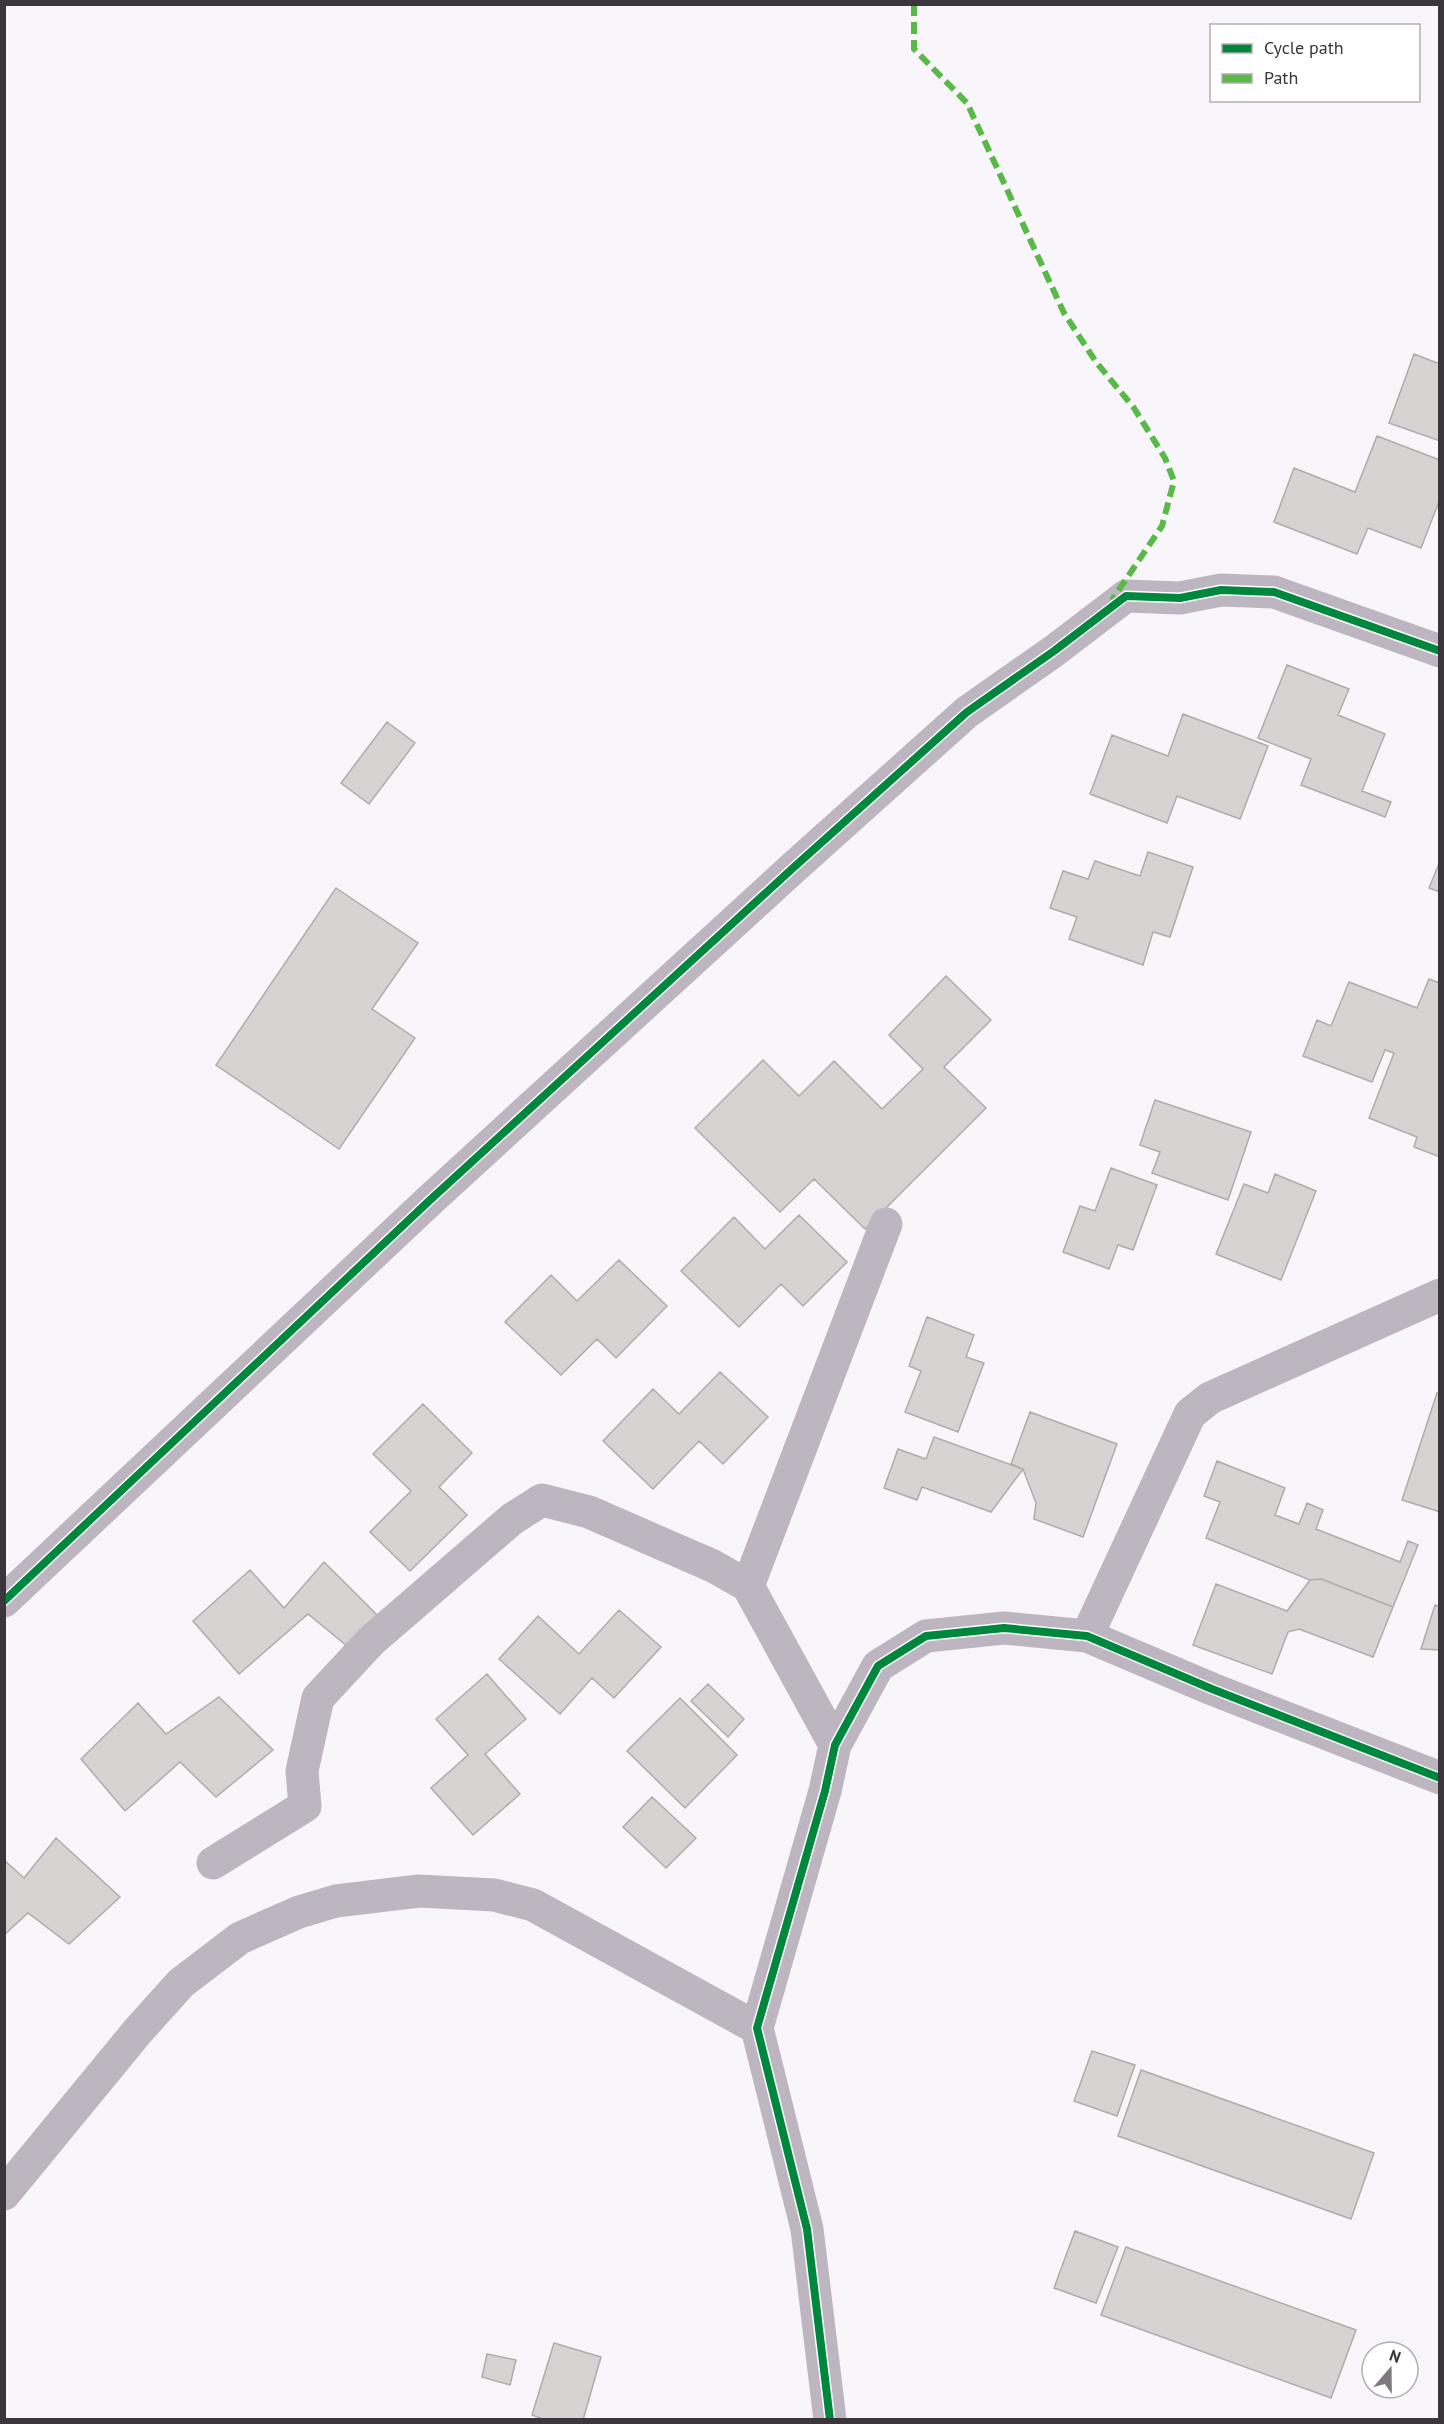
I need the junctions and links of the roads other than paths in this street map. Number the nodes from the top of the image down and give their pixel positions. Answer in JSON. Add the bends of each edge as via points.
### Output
{"nodes":[{"id":1,"x":1440,"y":651,"type":"edge"},
{"id":2,"x":886,"y":1224,"type":"dead end"},
{"id":3,"x":1440,"y":1295,"type":"edge"},
{"id":4,"x":747,"y":1586,"type":"junction"},
{"id":5,"x":4,"y":1601,"type":"edge"},
{"id":6,"x":1087,"y":1636,"type":"junction"},
{"id":7,"x":835,"y":1745,"type":"junction"},
{"id":8,"x":1440,"y":1778,"type":"edge"},
{"id":9,"x":213,"y":1863,"type":"dead end"},
{"id":10,"x":757,"y":2028,"type":"junction"},
{"id":11,"x":4,"y":2194,"type":"edge"},
{"id":12,"x":830,"y":2420,"type":"edge"}],
"edges":[{"from":1,"to":5,"type":"street","via":[[1274,592],[1221,590],[1180,598],[1126,596],[967,712],[801,860],[429,1201]]},
{"from":2,"to":4,"type":"street"},
{"from":3,"to":6,"type":"street","via":[[1210,1398],[1190,1414]]},
{"from":4,"to":7,"type":"street"},
{"from":4,"to":9,"type":"street","via":[[713,1566],[590,1512],[542,1500],[512,1519],[371,1641],[318,1698],[302,1771],[305,1806]]},
{"from":6,"to":7,"type":"street","via":[[1004,1628],[926,1636],[879,1666]]},
{"from":6,"to":8,"type":"street"},
{"from":7,"to":10,"type":"street"},
{"from":10,"to":11,"type":"street","via":[[533,1905],[494,1895],[419,1891],[336,1900],[240,1938],[181,1983]]},
{"from":10,"to":12,"type":"street","via":[[807,2229]]}]}
